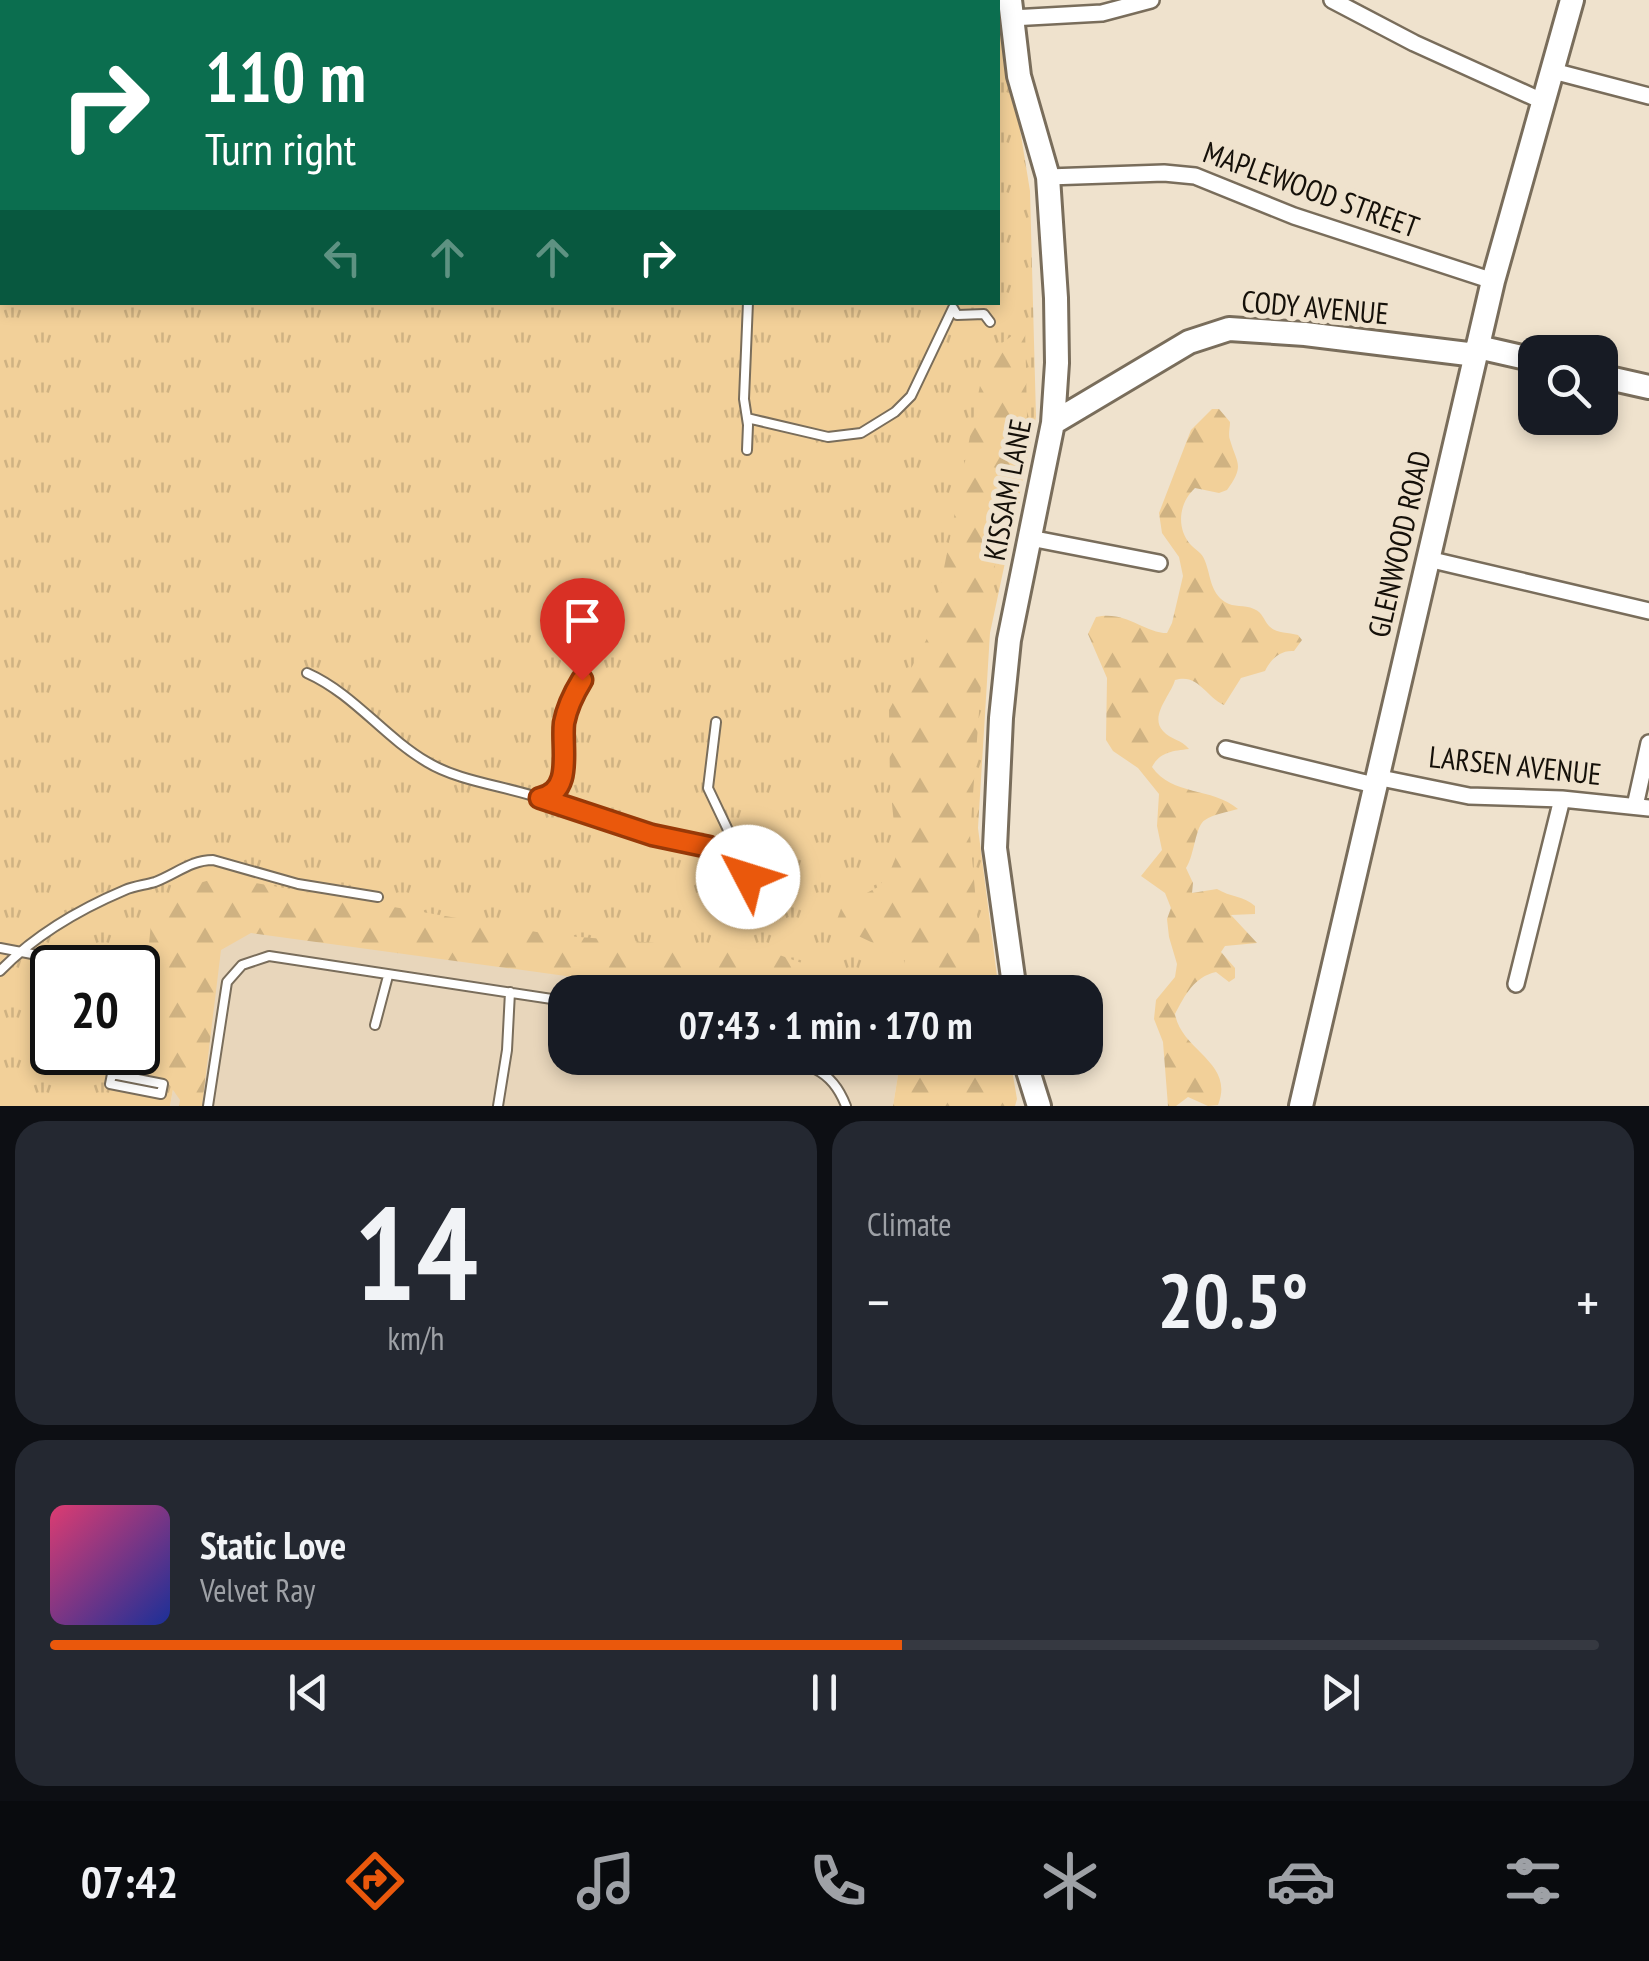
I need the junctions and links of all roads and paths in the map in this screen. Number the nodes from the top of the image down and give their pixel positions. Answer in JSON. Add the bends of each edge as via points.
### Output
{"nodes":[{"id":1,"x":1151,"y":0,"type":"edge"},
{"id":2,"x":1332,"y":0,"type":"edge"},
{"id":3,"x":1572,"y":0,"type":"edge"},
{"id":4,"x":1011,"y":9,"type":"edge"},
{"id":5,"x":1553,"y":71,"type":"junction"},
{"id":6,"x":1649,"y":96,"type":"edge"},
{"id":7,"x":1542,"y":101,"type":"junction"},
{"id":8,"x":1048,"y":177,"type":"junction"},
{"id":9,"x":1492,"y":282,"type":"junction"},
{"id":10,"x":748,"y":305,"type":"edge"},
{"id":11,"x":953,"y":305,"type":"edge"},
{"id":12,"x":990,"y":322,"type":"dead end"},
{"id":13,"x":1477,"y":351,"type":"junction"},
{"id":14,"x":1518,"y":357,"type":"edge"},
{"id":15,"x":1618,"y":380,"type":"edge"},
{"id":16,"x":1649,"y":388,"type":"edge"},
{"id":17,"x":747,"y":418,"type":"junction"},
{"id":18,"x":1053,"y":424,"type":"junction"},
{"id":19,"x":747,"y":450,"type":"dead end"},
{"id":20,"x":1030,"y":538,"type":"junction"},
{"id":21,"x":1428,"y":559,"type":"junction"},
{"id":22,"x":1160,"y":563,"type":"dead end"},
{"id":23,"x":1649,"y":611,"type":"edge"},
{"id":24,"x":307,"y":673,"type":"dead end"},
{"id":25,"x":582,"y":680,"type":"dead end"},
{"id":26,"x":716,"y":722,"type":"dead end"},
{"id":27,"x":1649,"y":744,"type":"edge"},
{"id":28,"x":1226,"y":749,"type":"dead end"},
{"id":29,"x":1375,"y":781,"type":"junction"},
{"id":30,"x":540,"y":798,"type":"junction"},
{"id":31,"x":1562,"y":799,"type":"junction"},
{"id":32,"x":1642,"y":806,"type":"edge"},
{"id":33,"x":378,"y":897,"type":"dead end"},
{"id":34,"x":0,"y":948,"type":"edge"},
{"id":35,"x":20,"y":952,"type":"junction"},
{"id":36,"x":30,"y":955,"type":"edge"},
{"id":37,"x":0,"y":971,"type":"edge"},
{"id":38,"x":1013,"y":975,"type":"edge"},
{"id":39,"x":388,"y":976,"type":"junction"},
{"id":40,"x":1516,"y":984,"type":"dead end"},
{"id":41,"x":510,"y":992,"type":"junction"},
{"id":42,"x":548,"y":998,"type":"edge"},
{"id":43,"x":375,"y":1025,"type":"dead end"},
{"id":44,"x":118,"y":1075,"type":"joint"},
{"id":45,"x":824,"y":1075,"type":"edge"},
{"id":46,"x":1029,"y":1075,"type":"edge"},
{"id":47,"x":208,"y":1106,"type":"edge"},
{"id":48,"x":498,"y":1106,"type":"edge"},
{"id":49,"x":846,"y":1106,"type":"edge"},
{"id":50,"x":1039,"y":1106,"type":"edge"},
{"id":51,"x":1301,"y":1106,"type":"edge"}],
"edges":[{"from":1,"to":4,"type":"street","via":[[1102,13]]},
{"from":2,"to":7,"type":"street"},
{"from":3,"to":5,"type":"street","name":"GLENWOOD ROAD"},
{"from":4,"to":8,"type":"street","name":"KISSAM LANE","via":[[1019,76]]},
{"from":5,"to":6,"type":"street"},
{"from":5,"to":7,"type":"street","name":"GLENWOOD ROAD"},
{"from":7,"to":9,"type":"street","name":"GLENWOOD ROAD"},
{"from":8,"to":9,"type":"street","name":"MAPLEWOOD STREET","via":[[1195,176]]},
{"from":8,"to":18,"type":"street","name":"KISSAM LANE","via":[[1056,298]]},
{"from":9,"to":13,"type":"street","name":"GLENWOOD ROAD"},
{"from":10,"to":17,"type":"lane"},
{"from":11,"to":12,"type":"lane","via":[[957,315],[984,314]]},
{"from":11,"to":17,"type":"lane","via":[[911,396],[861,433],[828,437]]},
{"from":13,"to":14,"type":"street","name":"CODY AVENUE"},
{"from":13,"to":18,"type":"street","name":"CODY AVENUE","via":[[1229,329],[1189,342]]},
{"from":13,"to":21,"type":"street","name":"GLENWOOD ROAD"},
{"from":15,"to":16,"type":"street"},
{"from":17,"to":19,"type":"lane"},
{"from":18,"to":20,"type":"street","name":"KISSAM LANE"},
{"from":20,"to":22,"type":"street"},
{"from":20,"to":38,"type":"street","name":"KISSAM LANE","via":[[1001,718],[996,848]]},
{"from":21,"to":23,"type":"street"},
{"from":21,"to":29,"type":"street","name":"GLENWOOD ROAD"},
{"from":24,"to":30,"type":"lane","via":[[348,696],[440,770]]},
{"from":25,"to":30,"type":"lane","via":[[565,718],[561,784]]},
{"from":26,"to":30,"type":"lane","via":[[708,788],[748,872],[745,881],[709,847]]},
{"from":27,"to":32,"type":"street"},
{"from":28,"to":29,"type":"street","name":"LARSEN AVENUE"},
{"from":29,"to":31,"type":"street","name":"LARSEN AVENUE","via":[[1469,796]]},
{"from":29,"to":51,"type":"street","name":"GLENWOOD ROAD"},
{"from":31,"to":32,"type":"street","name":"LARSEN AVENUE"},
{"from":31,"to":40,"type":"street"},
{"from":33,"to":35,"type":"lane","via":[[201,860],[111,897]]},
{"from":34,"to":35,"type":"lane"},
{"from":35,"to":36,"type":"lane"},
{"from":35,"to":37,"type":"lane"},
{"from":39,"to":41,"type":"lane"},
{"from":39,"to":43,"type":"lane"},
{"from":39,"to":47,"type":"lane","via":[[269,956],[242,965],[227,982]]},
{"from":41,"to":42,"type":"lane"},
{"from":41,"to":48,"type":"lane"},
{"from":44,"to":44,"type":"lane","via":[[162,1084],[161,1094],[110,1084],[112,1074]]},
{"from":45,"to":49,"type":"lane"},
{"from":46,"to":50,"type":"street"}]}
